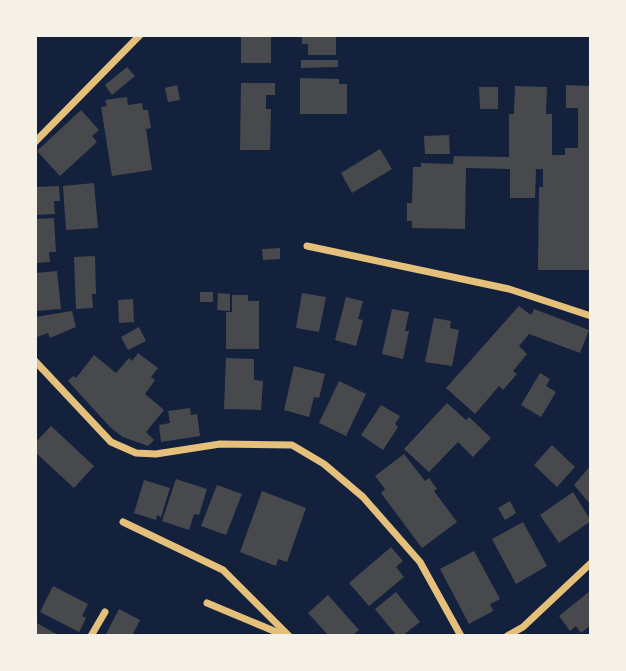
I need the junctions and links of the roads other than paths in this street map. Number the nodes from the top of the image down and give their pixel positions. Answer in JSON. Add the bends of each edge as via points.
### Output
{"nodes":[{"id":1,"x":140,"y":35,"type":"edge"},
{"id":2,"x":35,"y":142,"type":"edge"},
{"id":3,"x":307,"y":246,"type":"dead end"},
{"id":4,"x":591,"y":316,"type":"edge"},
{"id":5,"x":35,"y":361,"type":"edge"},
{"id":6,"x":122,"y":522,"type":"dead end"},
{"id":7,"x":591,"y":563,"type":"edge"},
{"id":8,"x":206,"y":603,"type":"dead end"},
{"id":9,"x":104,"y":612,"type":"dead end"},
{"id":10,"x":523,"y":627,"type":"junction"},
{"id":11,"x":92,"y":636,"type":"edge"},
{"id":12,"x":288,"y":636,"type":"edge"},
{"id":13,"x":461,"y":636,"type":"edge"},
{"id":14,"x":507,"y":636,"type":"edge"},
{"id":15,"x":530,"y":636,"type":"edge"}],
"edges":[{"from":1,"to":2,"type":"street"},
{"from":3,"to":4,"type":"street","via":[[509,289]]},
{"from":5,"to":13,"type":"street","via":[[111,442],[136,453],[220,444],[282,444],[324,464],[363,497],[420,562]]},
{"from":6,"to":12,"type":"street","via":[[223,570]]},
{"from":7,"to":10,"type":"street"},
{"from":8,"to":12,"type":"street"},
{"from":9,"to":11,"type":"street"},
{"from":10,"to":14,"type":"street"},
{"from":10,"to":15,"type":"street"}]}
